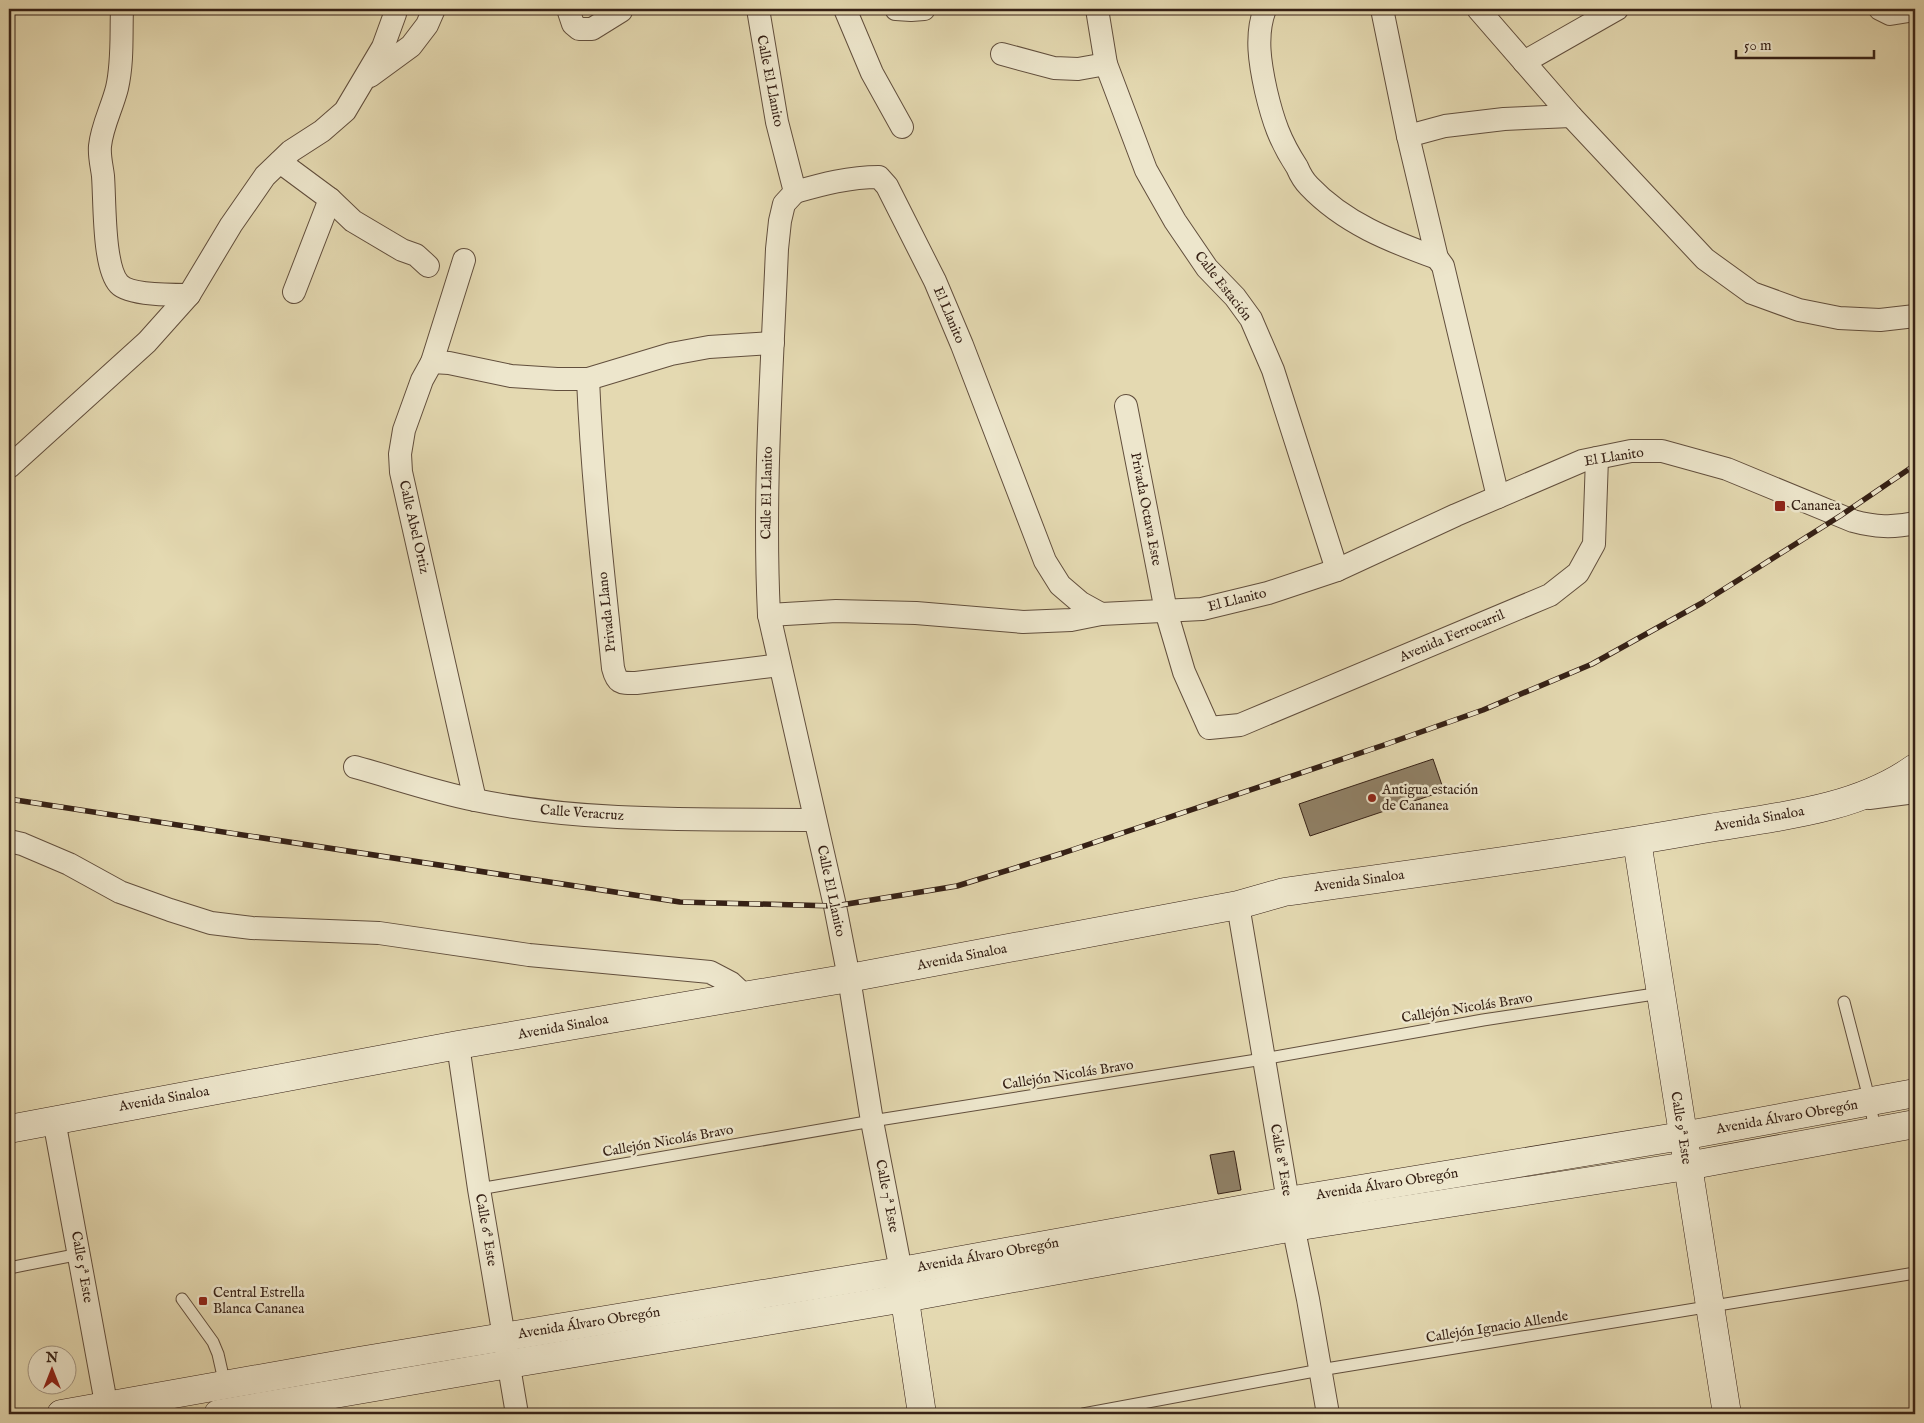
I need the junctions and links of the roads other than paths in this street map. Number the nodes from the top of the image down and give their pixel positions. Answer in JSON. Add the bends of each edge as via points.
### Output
{"nodes":[{"id":1,"x":122,"y":9,"type":"edge"},
{"id":2,"x":395,"y":9,"type":"edge"},
{"id":3,"x":434,"y":9,"type":"edge"},
{"id":4,"x":568,"y":9,"type":"edge"},
{"id":5,"x":758,"y":9,"type":"edge"},
{"id":6,"x":845,"y":9,"type":"edge"},
{"id":7,"x":896,"y":9,"type":"edge"},
{"id":8,"x":924,"y":9,"type":"edge"},
{"id":9,"x":1097,"y":9,"type":"edge"},
{"id":10,"x":1266,"y":9,"type":"edge"},
{"id":11,"x":1382,"y":9,"type":"edge"},
{"id":12,"x":1478,"y":9,"type":"edge"},
{"id":13,"x":1617,"y":9,"type":"edge"},
{"id":14,"x":1880,"y":9,"type":"edge"},
{"id":15,"x":1915,"y":10,"type":"edge"},
{"id":16,"x":621,"y":11,"type":"dead end"},
{"id":17,"x":1002,"y":54,"type":"dead end"},
{"id":18,"x":1524,"y":62,"type":"junction"},
{"id":19,"x":1106,"y":64,"type":"junction"},
{"id":20,"x":363,"y":81,"type":"junction"},
{"id":21,"x":1571,"y":116,"type":"junction"},
{"id":22,"x":902,"y":127,"type":"dead end"},
{"id":23,"x":1408,"y":136,"type":"junction"},
{"id":24,"x":280,"y":162,"type":"junction"},
{"id":25,"x":795,"y":192,"type":"junction"},
{"id":26,"x":330,"y":199,"type":"junction"},
{"id":27,"x":1437,"y":258,"type":"junction"},
{"id":28,"x":464,"y":260,"type":"dead end"},
{"id":29,"x":428,"y":266,"type":"dead end"},
{"id":30,"x":294,"y":292,"type":"dead end"},
{"id":31,"x":189,"y":295,"type":"junction"},
{"id":32,"x":1915,"y":316,"type":"edge"},
{"id":33,"x":773,"y":342,"type":"junction"},
{"id":34,"x":432,"y":362,"type":"junction"},
{"id":35,"x":588,"y":379,"type":"junction"},
{"id":36,"x":1126,"y":406,"type":"dead end"},
{"id":37,"x":1597,"y":458,"type":"junction"},
{"id":38,"x":9,"y":467,"type":"edge"},
{"id":39,"x":1498,"y":497,"type":"junction"},
{"id":40,"x":1915,"y":523,"type":"edge"},
{"id":41,"x":1337,"y":570,"type":"junction"},
{"id":42,"x":1166,"y":611,"type":"junction"},
{"id":43,"x":1101,"y":614,"type":"junction"},
{"id":44,"x":769,"y":615,"type":"junction"},
{"id":45,"x":780,"y":665,"type":"junction"},
{"id":46,"x":1209,"y":728,"type":"joint"},
{"id":47,"x":355,"y":767,"type":"dead end"},
{"id":48,"x":1915,"y":768,"type":"edge"},
{"id":49,"x":1915,"y":792,"type":"edge"},
{"id":50,"x":475,"y":800,"type":"junction"},
{"id":51,"x":1852,"y":801,"type":"junction"},
{"id":52,"x":815,"y":820,"type":"junction"},
{"id":53,"x":9,"y":841,"type":"edge"},
{"id":54,"x":1637,"y":841,"type":"junction"},
{"id":55,"x":1238,"y":905,"type":"junction"},
{"id":56,"x":849,"y":978,"type":"junction"},
{"id":57,"x":1661,"y":993,"type":"junction"},
{"id":58,"x":745,"y":996,"type":"junction"},
{"id":59,"x":1844,"y":1002,"type":"dead end"},
{"id":60,"x":458,"y":1045,"type":"junction"},
{"id":61,"x":1263,"y":1059,"type":"junction"},
{"id":62,"x":1915,"y":1093,"type":"edge"},
{"id":63,"x":1870,"y":1102,"type":"junction"},
{"id":64,"x":54,"y":1120,"type":"junction"},
{"id":65,"x":872,"y":1121,"type":"junction"},
{"id":66,"x":1915,"y":1124,"type":"edge"},
{"id":67,"x":9,"y":1129,"type":"edge"},
{"id":68,"x":1875,"y":1132,"type":"junction"},
{"id":69,"x":1682,"y":1136,"type":"junction"},
{"id":70,"x":1687,"y":1166,"type":"junction"},
{"id":71,"x":479,"y":1189,"type":"junction"},
{"id":72,"x":1288,"y":1201,"type":"junction"},
{"id":73,"x":1294,"y":1227,"type":"junction"},
{"id":74,"x":1035,"y":1247,"type":"junction"},
{"id":75,"x":80,"y":1254,"type":"junction"},
{"id":76,"x":9,"y":1268,"type":"edge"},
{"id":77,"x":901,"y":1271,"type":"junction"},
{"id":78,"x":1915,"y":1273,"type":"edge"},
{"id":79,"x":1038,"y":1274,"type":"junction"},
{"id":80,"x":905,"y":1298,"type":"junction"},
{"id":81,"x":182,"y":1299,"type":"dead end"},
{"id":82,"x":1709,"y":1308,"type":"junction"},
{"id":83,"x":649,"y":1313,"type":"junction"},
{"id":84,"x":504,"y":1337,"type":"junction"},
{"id":85,"x":656,"y":1340,"type":"junction"},
{"id":86,"x":509,"y":1364,"type":"junction"},
{"id":87,"x":1320,"y":1370,"type":"junction"},
{"id":88,"x":259,"y":1380,"type":"junction"},
{"id":89,"x":225,"y":1386,"type":"junction"},
{"id":90,"x":259,"y":1407,"type":"junction"},
{"id":91,"x":107,"y":1411,"type":"edge"},
{"id":92,"x":61,"y":1414,"type":"edge"},
{"id":93,"x":218,"y":1414,"type":"edge"},
{"id":94,"x":517,"y":1414,"type":"edge"},
{"id":95,"x":922,"y":1414,"type":"edge"},
{"id":96,"x":1083,"y":1414,"type":"edge"},
{"id":97,"x":1328,"y":1414,"type":"edge"},
{"id":98,"x":1727,"y":1414,"type":"edge"}],
"edges":[{"from":1,"to":31,"type":"street","via":[[122,63],[99,148],[112,274],[120,286],[145,293]]},
{"from":2,"to":20,"type":"street","via":[[383,47]]},
{"from":3,"to":20,"type":"street","via":[[411,46]]},
{"from":4,"to":16,"type":"street","via":[[573,24],[579,29],[592,29]]},
{"from":5,"to":25,"type":"street","name":"Calle El Llanito","via":[[777,122]]},
{"from":6,"to":22,"type":"street","via":[[872,73]]},
{"from":7,"to":8,"type":"street"},
{"from":9,"to":19,"type":"street","name":"Calle Estación"},
{"from":10,"to":27,"type":"street","via":[[1260,21],[1260,60],[1271,115],[1282,144],[1308,185],[1338,211],[1372,233]]},
{"from":11,"to":23,"type":"street"},
{"from":12,"to":18,"type":"street"},
{"from":13,"to":18,"type":"street"},
{"from":14,"to":15,"type":"street","via":[[1890,14]]},
{"from":17,"to":19,"type":"street","via":[[1054,68],[1078,69]]},
{"from":18,"to":21,"type":"street"},
{"from":19,"to":41,"type":"street","name":"Calle Estación","via":[[1146,170],[1175,221],[1207,268],[1251,319],[1273,370]]},
{"from":20,"to":24,"type":"street","via":[[346,111]]},
{"from":21,"to":23,"type":"street","via":[[1445,126]]},
{"from":21,"to":32,"type":"street","via":[[1705,259],[1752,293],[1799,310],[1838,318],[1880,320]]},
{"from":23,"to":27,"type":"street"},
{"from":24,"to":26,"type":"street"},
{"from":24,"to":31,"type":"street","via":[[265,176],[231,224]]},
{"from":25,"to":33,"type":"street","name":"Calle El Llanito","via":[[784,204],[780,221]]},
{"from":25,"to":43,"type":"street","name":"El Llanito","via":[[838,180],[865,177],[879,177],[887,186],[935,281],[962,345],[1045,561],[1060,585],[1081,603]]},
{"from":26,"to":29,"type":"street","via":[[353,221],[416,255]]},
{"from":26,"to":30,"type":"street"},
{"from":27,"to":39,"type":"street","via":[[1447,279]]},
{"from":28,"to":34,"type":"street","name":"Calle Abel Ortiz"},
{"from":31,"to":38,"type":"street","via":[[147,342]]},
{"from":33,"to":35,"type":"street","via":[[671,354]]},
{"from":33,"to":44,"type":"street","name":"Calle El Llanito","via":[[766,495]]},
{"from":34,"to":35,"type":"street","via":[[511,376]]},
{"from":34,"to":50,"type":"street","name":"Calle Abel Ortiz","via":[[404,430],[401,472]]},
{"from":35,"to":45,"type":"street","name":"Privada Llano","via":[[601,559],[615,678],[622,683],[636,683]]},
{"from":36,"to":42,"type":"street","name":"Privada Octava Este"},
{"from":37,"to":39,"type":"street","name":"El Llanito","via":[[1582,461]]},
{"from":37,"to":40,"type":"street","name":"El Llanito","via":[[1631,451],[1662,451],[1727,469],[1853,521],[1899,527]]},
{"from":37,"to":46,"type":"street","name":"Avenida Ferrocarril","via":[[1594,544],[1578,573],[1550,595],[1240,725]]},
{"from":39,"to":41,"type":"street","name":"El Llanito"},
{"from":41,"to":42,"type":"street","name":"El Llanito","via":[[1268,593],[1202,609]]},
{"from":42,"to":43,"type":"street","name":"El Llanito"},
{"from":42,"to":46,"type":"street","name":"Privada Octava Este","via":[[1184,672]]},
{"from":43,"to":44,"type":"street","via":[[1070,620],[1023,622],[916,613],[836,611]]},
{"from":44,"to":45,"type":"street","name":"Calle El Llanito"},
{"from":45,"to":52,"type":"street","name":"Calle El Llanito"},
{"from":47,"to":50,"type":"street","name":"Calle Veracruz"},
{"from":48,"to":51,"type":"street"},
{"from":49,"to":51,"type":"street","name":"Avenida Sinaloa"},
{"from":50,"to":52,"type":"street","name":"Calle Veracruz","via":[[565,813]]},
{"from":51,"to":54,"type":"street","name":"Avenida Sinaloa"},
{"from":52,"to":56,"type":"street","name":"Calle El Llanito"},
{"from":53,"to":58,"type":"street","via":[[69,864],[120,892],[211,923],[252,928],[379,933],[529,955],[710,972],[731,983]]},
{"from":54,"to":55,"type":"street","name":"Avenida Sinaloa","via":[[1284,892]]},
{"from":54,"to":57,"type":"street","name":"Calle 9ª Este"},
{"from":55,"to":56,"type":"street","name":"Avenida Sinaloa"},
{"from":55,"to":61,"type":"street","name":"Calle 8ª Este"},
{"from":56,"to":58,"type":"street","name":"Avenida Sinaloa"},
{"from":56,"to":65,"type":"street","name":"Calle 7ª Este"},
{"from":57,"to":61,"type":"lane","name":"Callejón Nicolás Bravo"},
{"from":57,"to":69,"type":"street","name":"Calle 9ª Este"},
{"from":58,"to":60,"type":"street","name":"Avenida Sinaloa"},
{"from":59,"to":63,"type":"lane"},
{"from":60,"to":64,"type":"street","name":"Avenida Sinaloa"},
{"from":60,"to":71,"type":"street","name":"Calle 6ª Este"},
{"from":61,"to":65,"type":"lane","name":"Callejón Nicolás Bravo"},
{"from":61,"to":72,"type":"street","name":"Calle 8ª Este"},
{"from":62,"to":63,"type":"street","name":"Avenida Álvaro Obregón"},
{"from":63,"to":68,"type":"lane"},
{"from":63,"to":69,"type":"street","name":"Avenida Álvaro Obregón"},
{"from":64,"to":67,"type":"street","name":"Avenida Sinaloa"},
{"from":64,"to":75,"type":"street","name":"Calle 5ª Este"},
{"from":65,"to":71,"type":"lane","name":"Callejón Nicolás Bravo"},
{"from":65,"to":77,"type":"street","name":"Calle 7ª Este"},
{"from":66,"to":68,"type":"street","name":"Avenida Álvaro Obregón"},
{"from":68,"to":70,"type":"street","name":"Avenida Álvaro Obregón"},
{"from":69,"to":70,"type":"street","name":"Calle 9ª Este"},
{"from":69,"to":72,"type":"street","name":"Avenida Álvaro Obregón"},
{"from":70,"to":73,"type":"street","name":"Avenida Álvaro Obregón"},
{"from":70,"to":82,"type":"street","name":"Calle 9ª Este"},
{"from":71,"to":84,"type":"street","name":"Calle 6ª Este"},
{"from":72,"to":73,"type":"street","name":"Calle 8ª Este"},
{"from":72,"to":74,"type":"street","name":"Avenida Álvaro Obregón"},
{"from":73,"to":79,"type":"street","name":"Avenida Álvaro Obregón"},
{"from":73,"to":87,"type":"street","name":"Calle 8ª Este"},
{"from":74,"to":77,"type":"street","name":"Avenida Álvaro Obregón"},
{"from":74,"to":79,"type":"street"},
{"from":75,"to":76,"type":"lane"},
{"from":75,"to":91,"type":"street","name":"Calle 5ª Este"},
{"from":77,"to":80,"type":"street","name":"Calle 7ª Este"},
{"from":77,"to":83,"type":"street","name":"Avenida Álvaro Obregón"},
{"from":78,"to":82,"type":"lane","name":"Callejón Ignacio Allende"},
{"from":79,"to":80,"type":"street","name":"Avenida Álvaro Obregón"},
{"from":80,"to":85,"type":"street","name":"Avenida Álvaro Obregón"},
{"from":80,"to":95,"type":"street","name":"Calle 7ª Este"},
{"from":81,"to":89,"type":"lane","via":[[213,1342]]},
{"from":82,"to":87,"type":"lane","name":"Callejón Ignacio Allende"},
{"from":82,"to":98,"type":"street","name":"Calle 9ª Este"},
{"from":83,"to":84,"type":"street","name":"Avenida Álvaro Obregón"},
{"from":83,"to":85,"type":"street"},
{"from":84,"to":86,"type":"street","name":"Calle 6ª Este"},
{"from":84,"to":88,"type":"street","name":"Avenida Álvaro Obregón"},
{"from":85,"to":86,"type":"street","name":"Avenida Álvaro Obregón"},
{"from":86,"to":90,"type":"street","name":"Avenida Álvaro Obregón"},
{"from":86,"to":94,"type":"street","name":"Calle 6ª Este"},
{"from":87,"to":96,"type":"lane","name":"Callejón Ignacio Allende"},
{"from":87,"to":97,"type":"street","name":"Calle 8ª Este"},
{"from":88,"to":89,"type":"street","name":"Avenida Álvaro Obregón"},
{"from":88,"to":90,"type":"street"},
{"from":89,"to":91,"type":"street","name":"Avenida Álvaro Obregón"},
{"from":90,"to":93,"type":"street","name":"Avenida Álvaro Obregón"},
{"from":91,"to":92,"type":"street","name":"Avenida Álvaro Obregón"}]}
